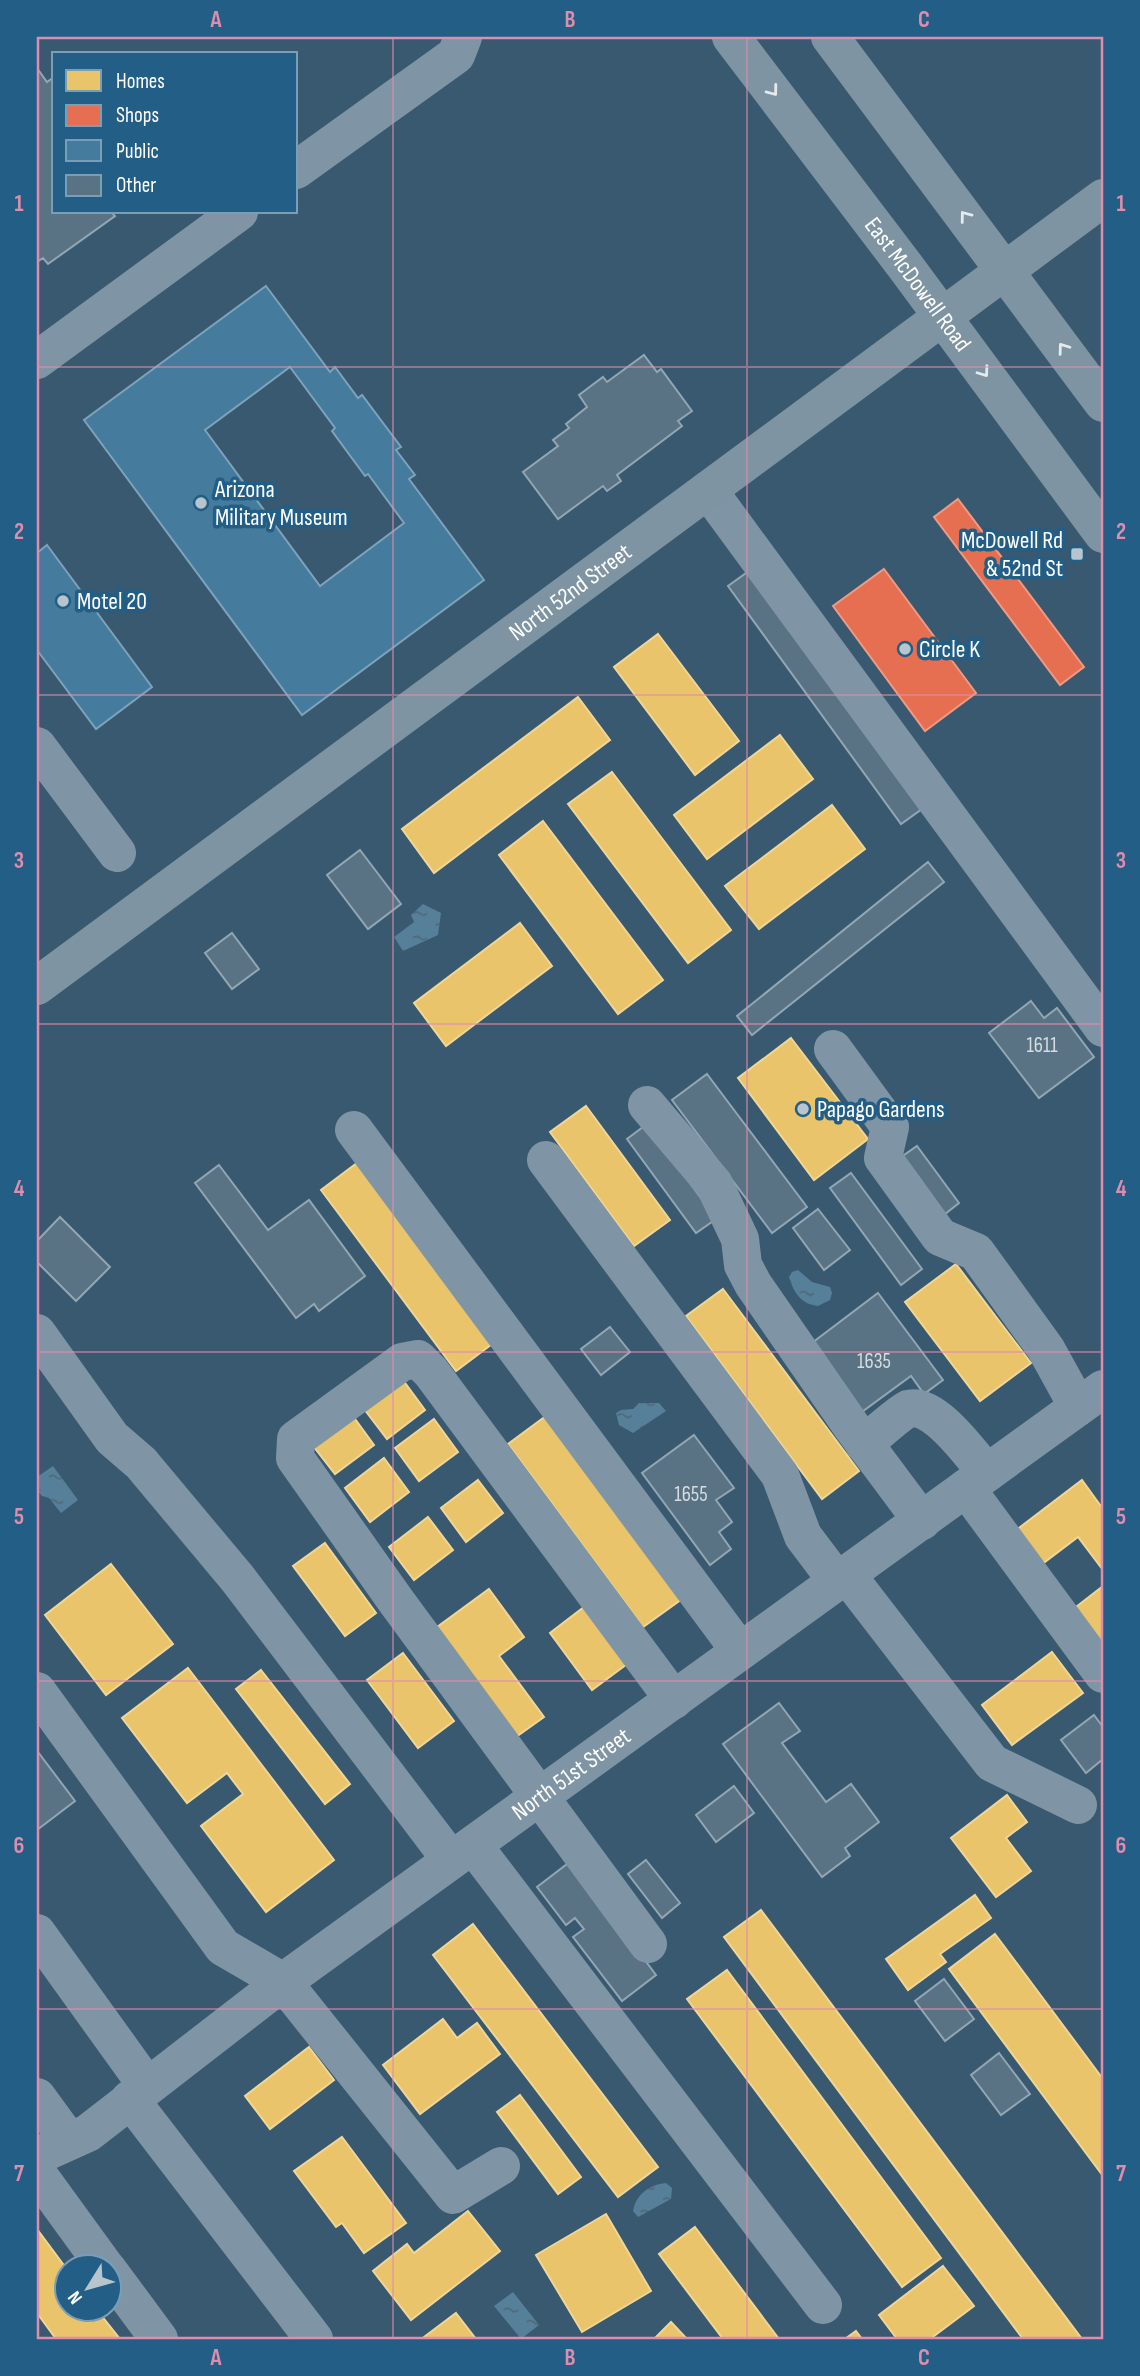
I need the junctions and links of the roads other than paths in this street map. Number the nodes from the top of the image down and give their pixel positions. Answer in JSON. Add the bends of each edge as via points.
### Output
{"nodes":[{"id":1,"x":731,"y":37,"type":"edge"},
{"id":2,"x":830,"y":37,"type":"edge"},
{"id":3,"x":460,"y":46,"type":"edge"},
{"id":4,"x":298,"y":168,"type":"edge"},
{"id":5,"x":1103,"y":198,"type":"edge"},
{"id":6,"x":236,"y":214,"type":"edge"},
{"id":7,"x":1006,"y":271,"type":"junction"},
{"id":8,"x":943,"y":317,"type":"junction"},
{"id":9,"x":37,"y":360,"type":"edge"},
{"id":10,"x":1103,"y":403,"type":"edge"},
{"id":11,"x":708,"y":490,"type":"junction"},
{"id":12,"x":1103,"y":534,"type":"edge"},
{"id":13,"x":37,"y":746,"type":"edge"},
{"id":14,"x":117,"y":853,"type":"dead end"},
{"id":15,"x":37,"y":986,"type":"edge"},
{"id":16,"x":1103,"y":1028,"type":"edge"},
{"id":17,"x":833,"y":1049,"type":"dead end"},
{"id":18,"x":647,"y":1105,"type":"dead end"},
{"id":19,"x":354,"y":1130,"type":"dead end"},
{"id":20,"x":546,"y":1160,"type":"dead end"},
{"id":21,"x":37,"y":1334,"type":"edge"},
{"id":22,"x":1091,"y":1398,"type":"edge"},
{"id":23,"x":864,"y":1444,"type":"junction"},
{"id":24,"x":977,"y":1481,"type":"junction"},
{"id":25,"x":922,"y":1521,"type":"junction"},
{"id":26,"x":842,"y":1578,"type":"junction"},
{"id":27,"x":740,"y":1651,"type":"junction"},
{"id":28,"x":1103,"y":1674,"type":"edge"},
{"id":29,"x":37,"y":1692,"type":"edge"},
{"id":30,"x":674,"y":1700,"type":"junction"},
{"id":31,"x":540,"y":1797,"type":"junction"},
{"id":32,"x":1078,"y":1805,"type":"dead end"},
{"id":33,"x":462,"y":1853,"type":"junction"},
{"id":34,"x":37,"y":1933,"type":"edge"},
{"id":35,"x":648,"y":1944,"type":"dead end"},
{"id":36,"x":283,"y":1982,"type":"junction"},
{"id":37,"x":139,"y":2093,"type":"junction"},
{"id":38,"x":37,"y":2097,"type":"edge"},
{"id":39,"x":53,"y":2148,"type":"edge"},
{"id":40,"x":501,"y":2166,"type":"dead end"},
{"id":41,"x":37,"y":2173,"type":"edge"},
{"id":42,"x":96,"y":2254,"type":"edge"},
{"id":43,"x":122,"y":2289,"type":"edge"},
{"id":44,"x":823,"y":2305,"type":"dead end"},
{"id":45,"x":159,"y":2339,"type":"edge"},
{"id":46,"x":314,"y":2339,"type":"edge"}],
"edges":[{"from":1,"to":8,"type":"main road","name":"East McDowell Road","one_way":true},
{"from":7,"to":2,"type":"main road","one_way":true},
{"from":3,"to":4,"type":"street"},
{"from":5,"to":7,"type":"main road","name":"North 52nd Street"},
{"from":6,"to":9,"type":"street"},
{"from":7,"to":8,"type":"main road","name":"North 52nd Street"},
{"from":10,"to":7,"type":"main road","one_way":true},
{"from":8,"to":11,"type":"main road","name":"North 52nd Street"},
{"from":8,"to":12,"type":"main road","name":"East McDowell Road","one_way":true},
{"from":11,"to":15,"type":"main road","name":"North 52nd Street"},
{"from":11,"to":16,"type":"street"},
{"from":13,"to":14,"type":"street"},
{"from":17,"to":22,"type":"street","via":[[890,1128],[883,1158],[940,1237],[976,1252],[1046,1349]]},
{"from":18,"to":23,"type":"street","via":[[714,1184],[740,1239],[743,1265],[752,1284]]},
{"from":19,"to":27,"type":"street"},
{"from":20,"to":26,"type":"street","via":[[780,1475],[803,1536]]},
{"from":21,"to":33,"type":"street","via":[[112,1438],[141,1463]]},
{"from":22,"to":24,"type":"street","name":"North 51st Street"},
{"from":23,"to":24,"type":"street","via":[[908,1409],[920,1409],[935,1415]]},
{"from":23,"to":25,"type":"street"},
{"from":24,"to":25,"type":"street","name":"North 51st Street"},
{"from":24,"to":28,"type":"street"},
{"from":25,"to":26,"type":"street","name":"North 51st Street"},
{"from":26,"to":27,"type":"street","name":"North 51st Street"},
{"from":26,"to":32,"type":"street","via":[[992,1763]]},
{"from":27,"to":30,"type":"street","name":"North 51st Street"},
{"from":29,"to":36,"type":"street","via":[[223,1947]]},
{"from":30,"to":31,"type":"street","name":"North 51st Street"},
{"from":30,"to":31,"type":"street","via":[[418,1359],[402,1362],[305,1431],[296,1439],[295,1458]]},
{"from":31,"to":33,"type":"street","name":"North 51st Street"},
{"from":31,"to":35,"type":"street"},
{"from":33,"to":36,"type":"street","name":"North 51st Street"},
{"from":33,"to":44,"type":"street"},
{"from":34,"to":37,"type":"street"},
{"from":36,"to":37,"type":"street","name":"North 51st Street"},
{"from":36,"to":40,"type":"street","via":[[453,2195]]},
{"from":37,"to":39,"type":"street","name":"North 51st Street","via":[[88,2133]]},
{"from":37,"to":46,"type":"street"},
{"from":38,"to":39,"type":"street"},
{"from":41,"to":42,"type":"street"},
{"from":43,"to":45,"type":"street"}]}
